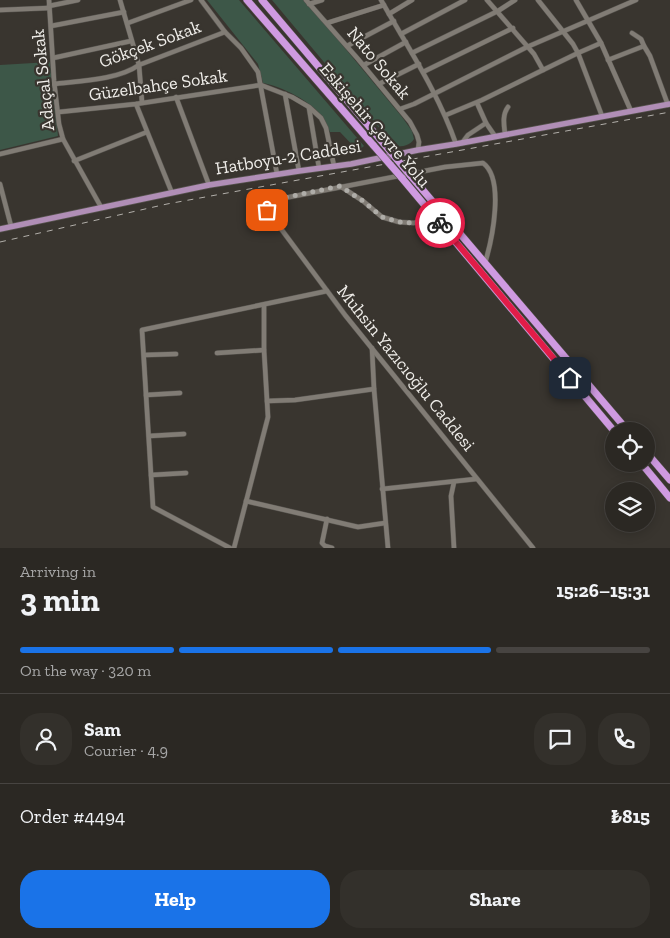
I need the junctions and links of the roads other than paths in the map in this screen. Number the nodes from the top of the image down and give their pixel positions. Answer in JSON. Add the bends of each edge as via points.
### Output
{"nodes":[{"id":1,"x":48,"y":0,"type":"edge"},
{"id":2,"x":78,"y":0,"type":"edge"},
{"id":3,"x":120,"y":0,"type":"edge"},
{"id":4,"x":191,"y":0,"type":"edge"},
{"id":5,"x":201,"y":0,"type":"edge"},
{"id":6,"x":247,"y":0,"type":"edge"},
{"id":7,"x":262,"y":0,"type":"edge"},
{"id":8,"x":322,"y":0,"type":"edge"},
{"id":9,"x":381,"y":0,"type":"edge"},
{"id":10,"x":412,"y":0,"type":"edge"},
{"id":11,"x":465,"y":0,"type":"edge"},
{"id":12,"x":487,"y":0,"type":"edge"},
{"id":13,"x":516,"y":0,"type":"edge"},
{"id":14,"x":538,"y":0,"type":"edge"},
{"id":15,"x":576,"y":0,"type":"edge"},
{"id":16,"x":636,"y":0,"type":"edge"},
{"id":17,"x":308,"y":2,"type":"edge"},
{"id":18,"x":384,"y":5,"type":"junction"},
{"id":19,"x":49,"y":7,"type":"junction"},
{"id":20,"x":0,"y":10,"type":"edge"},
{"id":21,"x":498,"y":11,"type":"junction"},
{"id":22,"x":124,"y":12,"type":"junction"},
{"id":23,"x":389,"y":14,"type":"junction"},
{"id":24,"x":394,"y":21,"type":"junction"},
{"id":25,"x":588,"y":21,"type":"junction"},
{"id":26,"x":128,"y":23,"type":"junction"},
{"id":27,"x":327,"y":23,"type":"junction"},
{"id":28,"x":51,"y":26,"type":"junction"},
{"id":29,"x":513,"y":28,"type":"junction"},
{"id":30,"x":563,"y":31,"type":"junction"},
{"id":31,"x":226,"y":32,"type":"junction"},
{"id":32,"x":632,"y":33,"type":"dead end"},
{"id":33,"x":401,"y":34,"type":"junction"},
{"id":34,"x":131,"y":41,"type":"junction"},
{"id":35,"x":406,"y":42,"type":"junction"},
{"id":36,"x":601,"y":43,"type":"junction"},
{"id":37,"x":347,"y":46,"type":"junction"},
{"id":38,"x":644,"y":46,"type":"junction"},
{"id":39,"x":527,"y":47,"type":"junction"},
{"id":40,"x":578,"y":53,"type":"junction"},
{"id":41,"x":412,"y":54,"type":"junction"},
{"id":42,"x":53,"y":58,"type":"junction"},
{"id":43,"x":608,"y":60,"type":"junction"},
{"id":44,"x":418,"y":64,"type":"junction"},
{"id":45,"x":139,"y":65,"type":"junction"},
{"id":46,"x":364,"y":65,"type":"junction"},
{"id":47,"x":542,"y":70,"type":"junction"},
{"id":48,"x":423,"y":72,"type":"junction"},
{"id":49,"x":54,"y":84,"type":"junction"},
{"id":50,"x":379,"y":84,"type":"junction"},
{"id":51,"x":261,"y":85,"type":"junction"},
{"id":52,"x":285,"y":94,"type":"junction"},
{"id":53,"x":434,"y":94,"type":"junction"},
{"id":54,"x":176,"y":97,"type":"junction"},
{"id":55,"x":142,"y":102,"type":"junction"},
{"id":56,"x":477,"y":102,"type":"junction"},
{"id":57,"x":136,"y":104,"type":"junction"},
{"id":58,"x":669,"y":105,"type":"edge"},
{"id":59,"x":309,"y":106,"type":"junction"},
{"id":60,"x":508,"y":107,"type":"dead end"},
{"id":61,"x":400,"y":109,"type":"junction"},
{"id":62,"x":631,"y":111,"type":"junction"},
{"id":63,"x":58,"y":112,"type":"junction"},
{"id":64,"x":446,"y":115,"type":"junction"},
{"id":65,"x":602,"y":116,"type":"junction"},
{"id":66,"x":486,"y":123,"type":"junction"},
{"id":67,"x":147,"y":132,"type":"junction"},
{"id":68,"x":505,"y":134,"type":"junction"},
{"id":69,"x":495,"y":136,"type":"junction"},
{"id":70,"x":63,"y":139,"type":"junction"},
{"id":71,"x":459,"y":143,"type":"junction"},
{"id":72,"x":418,"y":150,"type":"junction"},
{"id":73,"x":0,"y":154,"type":"edge"},
{"id":74,"x":74,"y":161,"type":"junction"},
{"id":75,"x":334,"y":166,"type":"junction"},
{"id":76,"x":319,"y":168,"type":"junction"},
{"id":77,"x":299,"y":170,"type":"junction"},
{"id":78,"x":277,"y":174,"type":"junction"},
{"id":79,"x":0,"y":184,"type":"edge"},
{"id":80,"x":209,"y":185,"type":"junction"},
{"id":81,"x":340,"y":186,"type":"junction"},
{"id":82,"x":172,"y":193,"type":"junction"},
{"id":83,"x":101,"y":207,"type":"junction"},
{"id":84,"x":433,"y":216,"type":"junction"},
{"id":85,"x":11,"y":226,"type":"junction"},
{"id":86,"x":0,"y":229,"type":"edge"},
{"id":87,"x":485,"y":263,"type":"junction"},
{"id":88,"x":327,"y":291,"type":"junction"},
{"id":89,"x":264,"y":305,"type":"junction"},
{"id":90,"x":372,"y":347,"type":"junction"},
{"id":91,"x":264,"y":350,"type":"junction"},
{"id":92,"x":217,"y":353,"type":"dead end"},
{"id":93,"x":176,"y":354,"type":"dead end"},
{"id":94,"x":144,"y":356,"type":"junction"},
{"id":95,"x":374,"y":389,"type":"junction"},
{"id":96,"x":180,"y":393,"type":"dead end"},
{"id":97,"x":146,"y":395,"type":"junction"},
{"id":98,"x":268,"y":401,"type":"junction"},
{"id":99,"x":606,"y":422,"type":"edge"},
{"id":100,"x":620,"y":422,"type":"edge"},
{"id":101,"x":184,"y":434,"type":"dead end"},
{"id":102,"x":149,"y":436,"type":"junction"},
{"id":103,"x":655,"y":462,"type":"edge"},
{"id":104,"x":649,"y":472,"type":"edge"},
{"id":105,"x":186,"y":473,"type":"dead end"},
{"id":106,"x":151,"y":475,"type":"junction"},
{"id":107,"x":476,"y":479,"type":"junction"},
{"id":108,"x":670,"y":480,"type":"edge"},
{"id":109,"x":454,"y":482,"type":"junction"},
{"id":110,"x":382,"y":489,"type":"junction"},
{"id":111,"x":670,"y":498,"type":"edge"},
{"id":112,"x":246,"y":501,"type":"junction"},
{"id":113,"x":327,"y":519,"type":"junction"},
{"id":114,"x":385,"y":523,"type":"junction"},
{"id":115,"x":230,"y":548,"type":"edge"},
{"id":116,"x":234,"y":548,"type":"edge"},
{"id":117,"x":332,"y":548,"type":"edge"},
{"id":118,"x":388,"y":548,"type":"edge"},
{"id":119,"x":454,"y":548,"type":"edge"},
{"id":120,"x":533,"y":548,"type":"edge"}],
"edges":[{"from":1,"to":19,"type":"street","name":"Adaçal Sokak"},
{"from":2,"to":19,"type":"street"},
{"from":3,"to":22,"type":"street"},
{"from":4,"to":26,"type":"street"},
{"from":5,"to":31,"type":"street"},
{"from":6,"to":84,"type":"highway","name":"Eskişehir Çevre Yolu","bridge":true},
{"from":7,"to":87,"type":"highway","name":"Eskişehir Çevre Yolu","bridge":true},
{"from":8,"to":17,"type":"street"},
{"from":9,"to":18,"type":"street"},
{"from":10,"to":23,"type":"street"},
{"from":11,"to":33,"type":"street"},
{"from":12,"to":21,"type":"street"},
{"from":13,"to":21,"type":"street"},
{"from":14,"to":30,"type":"street"},
{"from":15,"to":25,"type":"street"},
{"from":16,"to":25,"type":"street"},
{"from":17,"to":27,"type":"street","name":"Nato Sokak"},
{"from":18,"to":23,"type":"street"},
{"from":18,"to":27,"type":"street"},
{"from":19,"to":20,"type":"street"},
{"from":19,"to":28,"type":"street","name":"Adaçal Sokak"},
{"from":21,"to":29,"type":"street"},
{"from":21,"to":41,"type":"street"},
{"from":22,"to":26,"type":"street"},
{"from":22,"to":28,"type":"street"},
{"from":23,"to":24,"type":"street"},
{"from":24,"to":33,"type":"street"},
{"from":24,"to":37,"type":"street"},
{"from":25,"to":30,"type":"street"},
{"from":25,"to":36,"type":"street"},
{"from":26,"to":34,"type":"street"},
{"from":27,"to":37,"type":"street","name":"Nato Sokak"},
{"from":28,"to":42,"type":"street","name":"Adaçal Sokak"},
{"from":29,"to":39,"type":"street"},
{"from":29,"to":48,"type":"street"},
{"from":30,"to":39,"type":"street"},
{"from":30,"to":40,"type":"street"},
{"from":31,"to":45,"type":"street","name":"Gökçek Sokak"},
{"from":31,"to":51,"type":"street","via":[[258,72]]},
{"from":32,"to":38,"type":"street","via":[[641,39]]},
{"from":33,"to":35,"type":"street"},
{"from":34,"to":42,"type":"street"},
{"from":34,"to":45,"type":"street"},
{"from":35,"to":41,"type":"street"},
{"from":35,"to":46,"type":"street"},
{"from":36,"to":40,"type":"street"},
{"from":36,"to":43,"type":"street"},
{"from":37,"to":46,"type":"street","name":"Nato Sokak"},
{"from":38,"to":43,"type":"street"},
{"from":38,"to":58,"type":"street"},
{"from":39,"to":47,"type":"street"},
{"from":39,"to":53,"type":"street"},
{"from":40,"to":47,"type":"street"},
{"from":40,"to":65,"type":"street"},
{"from":41,"to":44,"type":"street"},
{"from":42,"to":49,"type":"street","name":"Adaçal Sokak"},
{"from":43,"to":62,"type":"street"},
{"from":44,"to":48,"type":"street"},
{"from":44,"to":50,"type":"street"},
{"from":45,"to":49,"type":"street","name":"Gökçek Sokak","via":[[109,76]]},
{"from":45,"to":55,"type":"street"},
{"from":46,"to":50,"type":"street","name":"Nato Sokak"},
{"from":47,"to":56,"type":"street"},
{"from":48,"to":53,"type":"street"},
{"from":49,"to":63,"type":"street","name":"Adaçal Sokak"},
{"from":50,"to":61,"type":"street","name":"Nato Sokak"},
{"from":51,"to":52,"type":"street"},
{"from":51,"to":54,"type":"street","name":"Güzelbahçe Sokak"},
{"from":51,"to":78,"type":"street"},
{"from":52,"to":59,"type":"street"},
{"from":52,"to":77,"type":"street"},
{"from":53,"to":61,"type":"street"},
{"from":53,"to":64,"type":"street"},
{"from":54,"to":55,"type":"street","name":"Güzelbahçe Sokak"},
{"from":54,"to":80,"type":"street"},
{"from":55,"to":57,"type":"street","name":"Güzelbahçe Sokak"},
{"from":56,"to":64,"type":"street"},
{"from":56,"to":66,"type":"street"},
{"from":57,"to":63,"type":"street","name":"Güzelbahçe Sokak"},
{"from":57,"to":67,"type":"street"},
{"from":58,"to":62,"type":"main road","name":"Hatboyu-2 Caddesi"},
{"from":59,"to":75,"type":"street","via":[[322,118]]},
{"from":59,"to":76,"type":"street"},
{"from":60,"to":68,"type":"street","via":[[504,118]]},
{"from":61,"to":72,"type":"street","name":"Nato Sokak","via":[[415,130]]},
{"from":62,"to":65,"type":"main road","name":"Hatboyu-2 Caddesi"},
{"from":63,"to":70,"type":"street","name":"Adaçal Sokak"},
{"from":64,"to":71,"type":"street"},
{"from":65,"to":68,"type":"main road","name":"Hatboyu-2 Caddesi"},
{"from":66,"to":69,"type":"street"},
{"from":66,"to":71,"type":"street"},
{"from":67,"to":74,"type":"street"},
{"from":67,"to":82,"type":"street"},
{"from":68,"to":69,"type":"main road","name":"Hatboyu-2 Caddesi"},
{"from":69,"to":71,"type":"main road","name":"Hatboyu-2 Caddesi"},
{"from":70,"to":73,"type":"street"},
{"from":70,"to":74,"type":"street","name":"Adaçal Sokak"},
{"from":71,"to":72,"type":"main road","name":"Hatboyu-2 Caddesi"},
{"from":72,"to":75,"type":"main road","name":"Hatboyu-2 Caddesi"},
{"from":74,"to":83,"type":"street","name":"Adaçal Sokak"},
{"from":75,"to":76,"type":"main road","name":"Hatboyu-2 Caddesi"},
{"from":76,"to":77,"type":"main road","name":"Hatboyu-2 Caddesi"},
{"from":77,"to":78,"type":"main road","name":"Hatboyu-2 Caddesi"},
{"from":78,"to":80,"type":"main road","name":"Hatboyu-2 Caddesi"},
{"from":79,"to":85,"type":"street"},
{"from":80,"to":82,"type":"main road","name":"Hatboyu-2 Caddesi"},
{"from":81,"to":84,"type":"street","via":[[382,217],[414,223]]},
{"from":81,"to":87,"type":"street","via":[[484,163],[490,169],[495,188],[490,245]]},
{"from":81,"to":88,"type":"street","name":"Muhsin Yazıcıoğlu Caddesi","via":[[269,201],[267,210]]},
{"from":82,"to":83,"type":"main road","name":"Hatboyu-2 Caddesi"},
{"from":83,"to":85,"type":"main road","name":"Hatboyu-2 Caddesi"},
{"from":84,"to":99,"type":"highway","name":"Eskişehir Çevre Yolu"},
{"from":85,"to":86,"type":"main road","name":"Hatboyu-2 Caddesi"},
{"from":87,"to":100,"type":"highway","name":"Eskişehir Çevre Yolu"},
{"from":88,"to":89,"type":"street"},
{"from":88,"to":90,"type":"street","name":"Muhsin Yazıcıoğlu Caddesi"},
{"from":89,"to":91,"type":"street"},
{"from":89,"to":94,"type":"street","via":[[142,330]]},
{"from":90,"to":95,"type":"street"},
{"from":90,"to":107,"type":"street","name":"Muhsin Yazıcıoğlu Caddesi"},
{"from":91,"to":92,"type":"street"},
{"from":91,"to":98,"type":"street"},
{"from":93,"to":94,"type":"street"},
{"from":94,"to":97,"type":"street"},
{"from":95,"to":98,"type":"street"},
{"from":95,"to":110,"type":"street"},
{"from":96,"to":97,"type":"street"},
{"from":97,"to":102,"type":"street"},
{"from":98,"to":112,"type":"street","via":[[268,417]]},
{"from":101,"to":102,"type":"street"},
{"from":102,"to":106,"type":"street"},
{"from":103,"to":108,"type":"highway"},
{"from":104,"to":111,"type":"highway"},
{"from":105,"to":106,"type":"street"},
{"from":106,"to":115,"type":"street","via":[[155,509]]},
{"from":107,"to":109,"type":"street"},
{"from":107,"to":120,"type":"street","name":"Muhsin Yazıcıoğlu Caddesi"},
{"from":109,"to":110,"type":"street"},
{"from":109,"to":119,"type":"street","via":[[451,496]]},
{"from":110,"to":114,"type":"street"},
{"from":112,"to":113,"type":"street"},
{"from":112,"to":116,"type":"street"},
{"from":113,"to":114,"type":"street","via":[[358,527]]},
{"from":113,"to":117,"type":"street","via":[[322,543]]},
{"from":114,"to":118,"type":"street"}]}
